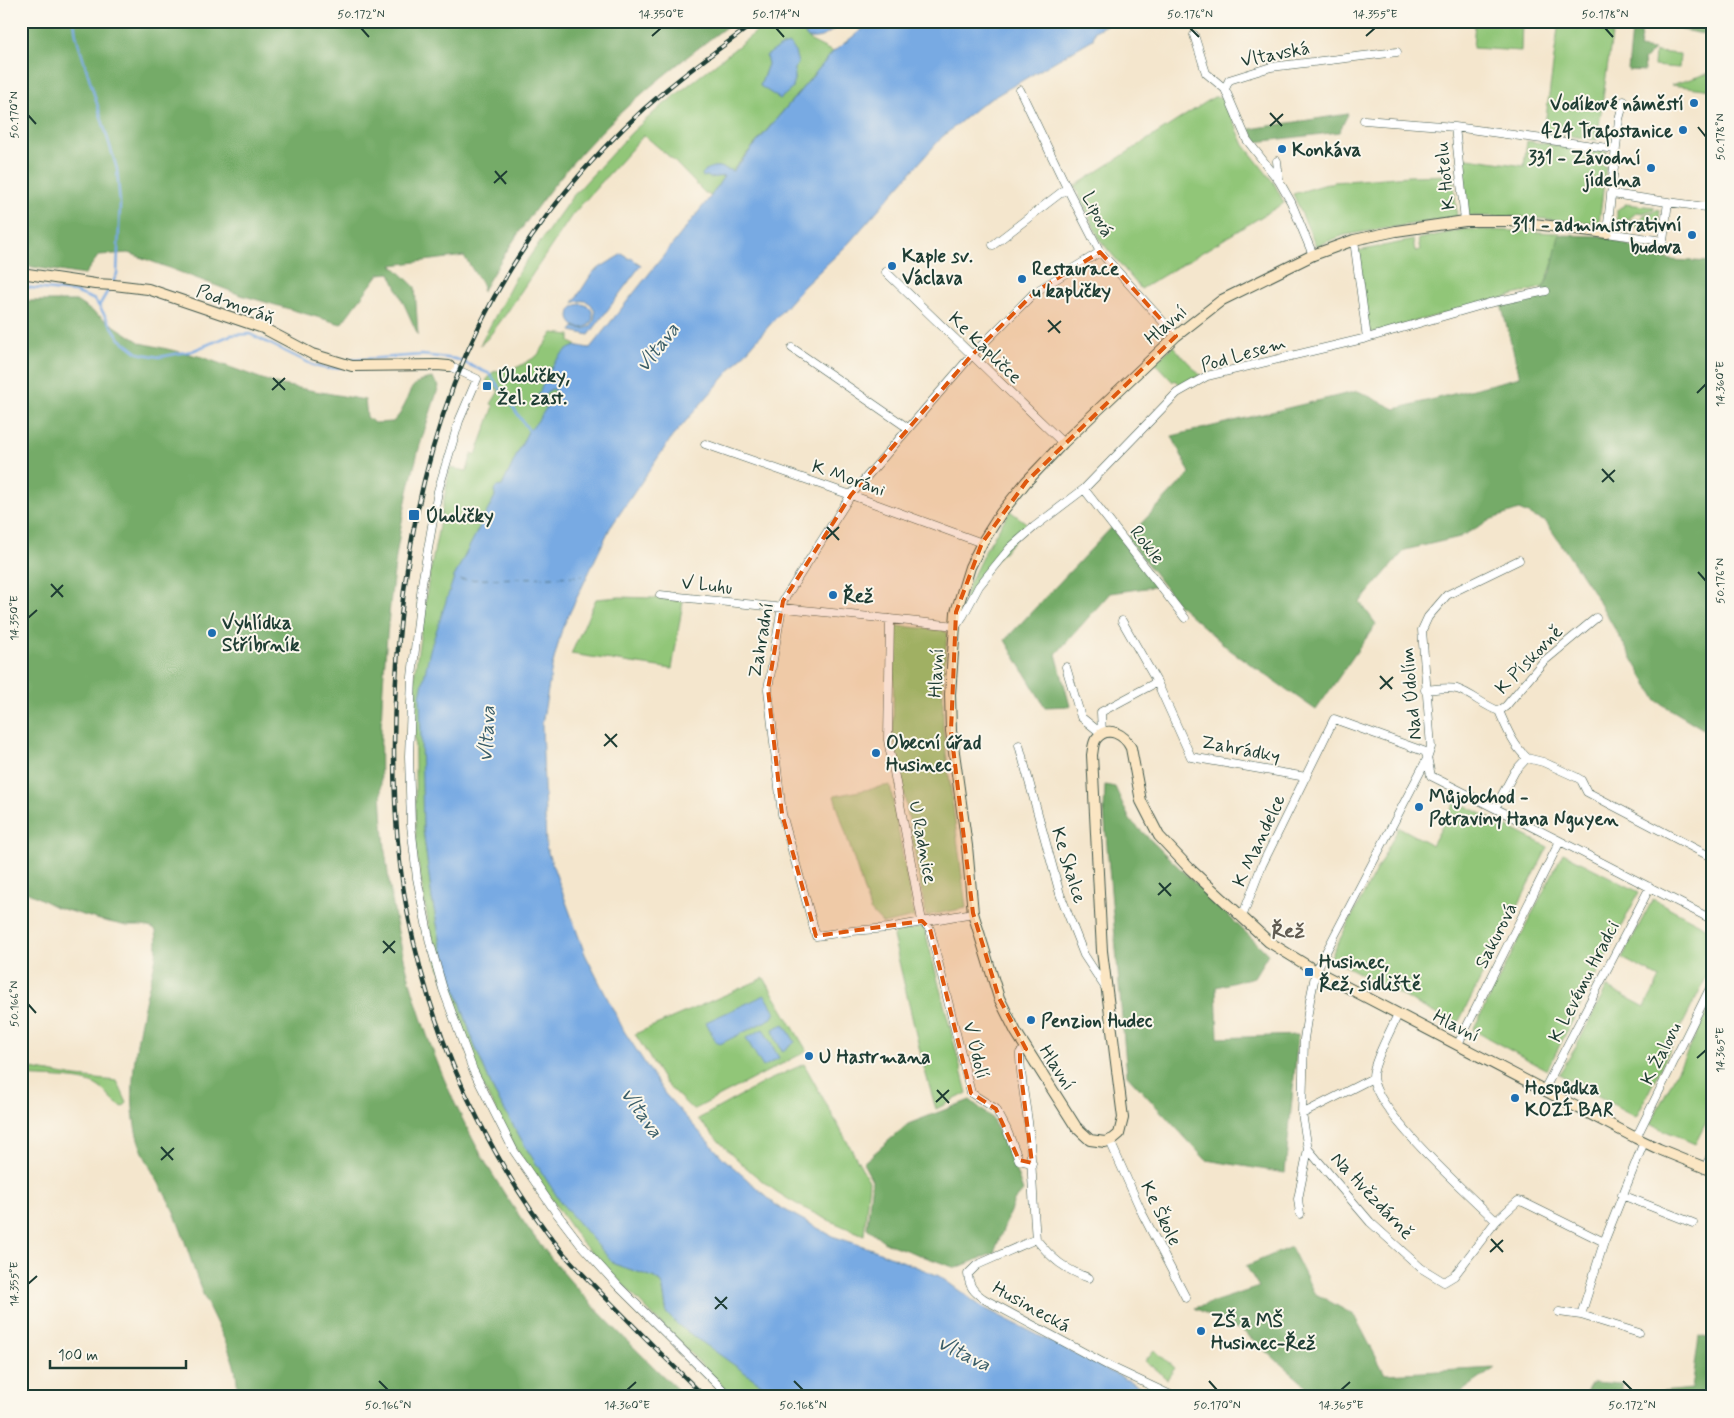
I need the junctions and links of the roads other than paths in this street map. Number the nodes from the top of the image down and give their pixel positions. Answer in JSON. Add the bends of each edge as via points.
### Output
{"nodes":[{"id":1,"x":1194,"y":35,"type":"dead end"},
{"id":2,"x":1397,"y":52,"type":"dead end"},
{"id":3,"x":1225,"y":88,"type":"junction"},
{"id":4,"x":1020,"y":90,"type":"dead end"},
{"id":5,"x":1624,"y":101,"type":"dead end"},
{"id":6,"x":1364,"y":120,"type":"dead end"},
{"id":7,"x":1455,"y":127,"type":"junction"},
{"id":8,"x":1615,"y":149,"type":"junction"},
{"id":9,"x":1277,"y":161,"type":"dead end"},
{"id":10,"x":1279,"y":181,"type":"junction"},
{"id":11,"x":1067,"y":188,"type":"junction"},
{"id":12,"x":1612,"y":194,"type":"junction"},
{"id":13,"x":1668,"y":202,"type":"junction"},
{"id":14,"x":1713,"y":208,"type":"edge"},
{"id":15,"x":1465,"y":221,"type":"junction"},
{"id":16,"x":1606,"y":233,"type":"junction"},
{"id":17,"x":1354,"y":240,"type":"junction"},
{"id":18,"x":993,"y":245,"type":"dead end"},
{"id":19,"x":1100,"y":252,"type":"junction"},
{"id":20,"x":1314,"y":255,"type":"junction"},
{"id":21,"x":886,"y":272,"type":"dead end"},
{"id":22,"x":21,"y":273,"type":"edge"},
{"id":23,"x":1546,"y":291,"type":"dead end"},
{"id":24,"x":1176,"y":336,"type":"junction"},
{"id":25,"x":1367,"y":338,"type":"junction"},
{"id":26,"x":792,"y":348,"type":"dead end"},
{"id":27,"x":971,"y":356,"type":"junction"},
{"id":28,"x":449,"y":366,"type":"joint"},
{"id":29,"x":908,"y":428,"type":"junction"},
{"id":30,"x":1063,"y":443,"type":"junction"},
{"id":31,"x":705,"y":444,"type":"dead end"},
{"id":32,"x":1084,"y":489,"type":"junction"},
{"id":33,"x":851,"y":495,"type":"junction"},
{"id":34,"x":982,"y":543,"type":"junction"},
{"id":35,"x":1519,"y":560,"type":"dead end"},
{"id":36,"x":660,"y":595,"type":"dead end"},
{"id":37,"x":782,"y":608,"type":"junction"},
{"id":38,"x":1185,"y":618,"type":"dead end"},
{"id":39,"x":1596,"y":618,"type":"dead end"},
{"id":40,"x":890,"y":619,"type":"junction"},
{"id":41,"x":1122,"y":621,"type":"dead end"},
{"id":42,"x":956,"y":626,"type":"junction"},
{"id":43,"x":1066,"y":667,"type":"dead end"},
{"id":44,"x":1157,"y":682,"type":"junction"},
{"id":45,"x":1426,"y":690,"type":"junction"},
{"id":46,"x":1499,"y":711,"type":"junction"},
{"id":47,"x":1102,"y":734,"type":"junction"},
{"id":48,"x":1019,"y":745,"type":"dead end"},
{"id":49,"x":1527,"y":758,"type":"junction"},
{"id":50,"x":1427,"y":759,"type":"junction"},
{"id":51,"x":1306,"y":777,"type":"junction"},
{"id":52,"x":1495,"y":808,"type":"junction"},
{"id":53,"x":1560,"y":841,"type":"junction"},
{"id":54,"x":1713,"y":858,"type":"edge"},
{"id":55,"x":1650,"y":887,"type":"junction"},
{"id":56,"x":973,"y":913,"type":"junction"},
{"id":57,"x":1242,"y":917,"type":"junction"},
{"id":58,"x":1713,"y":920,"type":"edge"},
{"id":59,"x":922,"y":921,"type":"junction"},
{"id":60,"x":1316,"y":971,"type":"junction"},
{"id":61,"x":1713,"y":982,"type":"edge"},
{"id":62,"x":1106,"y":988,"type":"junction"},
{"id":63,"x":1398,"y":1014,"type":"junction"},
{"id":64,"x":1458,"y":1044,"type":"junction"},
{"id":65,"x":1026,"y":1049,"type":"junction"},
{"id":66,"x":1373,"y":1078,"type":"junction"},
{"id":67,"x":1544,"y":1090,"type":"junction"},
{"id":68,"x":1302,"y":1114,"type":"junction"},
{"id":69,"x":1640,"y":1140,"type":"junction"},
{"id":70,"x":1110,"y":1141,"type":"junction"},
{"id":71,"x":1308,"y":1149,"type":"junction"},
{"id":72,"x":1713,"y":1150,"type":"edge"},
{"id":73,"x":1032,"y":1163,"type":"junction"},
{"id":74,"x":1709,"y":1170,"type":"edge"},
{"id":75,"x":1622,"y":1195,"type":"junction"},
{"id":76,"x":1300,"y":1214,"type":"dead end"},
{"id":77,"x":1496,"y":1222,"type":"junction"},
{"id":78,"x":1693,"y":1223,"type":"dead end"},
{"id":79,"x":1036,"y":1240,"type":"junction"},
{"id":80,"x":1604,"y":1242,"type":"junction"},
{"id":81,"x":1089,"y":1278,"type":"dead end"},
{"id":82,"x":1186,"y":1298,"type":"dead end"},
{"id":83,"x":1559,"y":1312,"type":"dead end"},
{"id":84,"x":1581,"y":1315,"type":"junction"},
{"id":85,"x":1639,"y":1333,"type":"dead end"},
{"id":86,"x":730,"y":1397,"type":"edge"},
{"id":87,"x":1175,"y":1397,"type":"edge"}],
"edges":[{"from":1,"to":3,"type":"street","via":[[1206,73]]},
{"from":2,"to":3,"type":"street","name":"Vltavská","via":[[1271,67],[1228,80]]},
{"from":3,"to":10,"type":"street","via":[[1247,140]]},
{"from":4,"to":11,"type":"street","name":"Lipová"},
{"from":5,"to":8,"type":"street"},
{"from":6,"to":7,"type":"street","name":"K Hotelu"},
{"from":7,"to":8,"type":"street","name":"K Hotelu"},
{"from":7,"to":15,"type":"street","name":"K Hotelu"},
{"from":8,"to":12,"type":"street"},
{"from":9,"to":10,"type":"street"},
{"from":10,"to":20,"type":"street"},
{"from":11,"to":18,"type":"street"},
{"from":11,"to":19,"type":"street","name":"Lipová"},
{"from":12,"to":13,"type":"street"},
{"from":12,"to":16,"type":"street"},
{"from":13,"to":14,"type":"street"},
{"from":13,"to":16,"type":"street","name":"Hlavní","via":[[1663,241]]},
{"from":15,"to":16,"type":"street","name":"Hlavní","via":[[1510,221]]},
{"from":15,"to":17,"type":"street","name":"Hlavní"},
{"from":17,"to":20,"type":"street","name":"Hlavní"},
{"from":17,"to":25,"type":"street"},
{"from":19,"to":24,"type":"street","name":"Lipová"},
{"from":19,"to":27,"type":"street","name":"Zahradní","via":[[1035,292]]},
{"from":20,"to":24,"type":"street","name":"Hlavní","via":[[1222,300]]},
{"from":21,"to":27,"type":"street","name":"Ke Kapličce"},
{"from":22,"to":28,"type":"street","name":"Podmoráň","via":[[148,290],[263,328],[312,354],[348,365]]},
{"from":23,"to":25,"type":"street","name":"Pod Lesem","via":[[1489,303]]},
{"from":24,"to":30,"type":"street","name":"Hlavní"},
{"from":25,"to":32,"type":"street","name":"Pod Lesem","via":[[1207,376],[1177,393]]},
{"from":26,"to":29,"type":"street"},
{"from":27,"to":29,"type":"street","name":"Zahradní"},
{"from":27,"to":30,"type":"street","name":"Ke Kapličce"},
{"from":28,"to":86,"type":"street","via":[[477,379],[459,421],[438,491],[422,584],[413,668],[409,756],[411,825],[417,878],[442,990],[491,1108],[514,1151],[555,1211],[618,1286]]},
{"from":29,"to":33,"type":"street","name":"Zahradní"},
{"from":30,"to":34,"type":"street","name":"Hlavní","via":[[1026,482]]},
{"from":31,"to":33,"type":"street","name":"K Moráni"},
{"from":32,"to":38,"type":"street","name":"Rokle"},
{"from":32,"to":42,"type":"street","name":"Pod Lesem","via":[[1010,548],[979,586]]},
{"from":33,"to":34,"type":"street","name":"K Moráni"},
{"from":33,"to":37,"type":"street","name":"Zahradní","via":[[787,592]]},
{"from":34,"to":42,"type":"street","name":"Hlavní","via":[[970,567],[956,612]]},
{"from":35,"to":45,"type":"street","name":"Nad Údolím","via":[[1447,595],[1428,617],[1422,630]]},
{"from":36,"to":37,"type":"street","name":"V Luhu"},
{"from":37,"to":40,"type":"street","name":"V Luhu"},
{"from":37,"to":59,"type":"street","name":"Zahradní","via":[[768,689],[782,814],[816,936]]},
{"from":39,"to":46,"type":"street","name":"K Pískovně","via":[[1543,662]]},
{"from":40,"to":42,"type":"street","name":"V Luhu"},
{"from":40,"to":59,"type":"street","name":"U Radnice","via":[[888,740]]},
{"from":41,"to":44,"type":"street","name":"Zahrádky"},
{"from":42,"to":56,"type":"street","name":"Hlavní","via":[[950,694],[951,731]]},
{"from":43,"to":47,"type":"street","via":[[1081,716]]},
{"from":44,"to":47,"type":"street","via":[[1101,712]]},
{"from":44,"to":51,"type":"street","name":"Zahrádky","via":[[1191,757]]},
{"from":45,"to":46,"type":"street","name":"K Pískovně","via":[[1458,690]]},
{"from":45,"to":50,"type":"street","name":"Nad Údolím","via":[[1431,747]]},
{"from":46,"to":49,"type":"street","via":[[1511,740]]},
{"from":47,"to":57,"type":"street","name":"Hlavní","via":[[1114,732],[1128,741],[1141,802],[1159,836]]},
{"from":47,"to":62,"type":"street","via":[[1096,739],[1092,755]]},
{"from":48,"to":62,"type":"street","name":"Ke Skalce","via":[[1060,894],[1084,956]]},
{"from":49,"to":52,"type":"street","via":[[1515,771]]},
{"from":49,"to":54,"type":"street","via":[[1576,777],[1587,792]]},
{"from":50,"to":51,"type":"street","via":[[1426,752],[1334,719]]},
{"from":50,"to":52,"type":"street","via":[[1431,776]]},
{"from":50,"to":60,"type":"street","name":"Nad Údolím"},
{"from":51,"to":57,"type":"street","name":"K Mandelce","via":[[1262,865]]},
{"from":52,"to":53,"type":"street"},
{"from":53,"to":55,"type":"street"},
{"from":53,"to":64,"type":"street","name":"Sakurová"},
{"from":55,"to":58,"type":"street"},
{"from":55,"to":67,"type":"street","name":"K Levému Hradci"},
{"from":56,"to":59,"type":"street","name":"Zahradní"},
{"from":56,"to":65,"type":"street","name":"Hlavní","via":[[999,998]]},
{"from":57,"to":60,"type":"street","name":"Hlavní","via":[[1269,942]]},
{"from":59,"to":73,"type":"street","name":"V Údolí","via":[[930,929],[971,1093],[996,1109],[1019,1160]]},
{"from":60,"to":63,"type":"street","name":"Hlavní"},
{"from":60,"to":68,"type":"street","name":"Na Hvězdárně","via":[[1304,1039]]},
{"from":61,"to":69,"type":"street","name":"K Žalovu"},
{"from":62,"to":70,"type":"street","via":[[1123,1114],[1120,1131]]},
{"from":63,"to":64,"type":"street","name":"Hlavní"},
{"from":63,"to":66,"type":"street","via":[[1379,1055]]},
{"from":64,"to":67,"type":"street","name":"Hlavní"},
{"from":65,"to":70,"type":"street","name":"Hlavní","via":[[1079,1130],[1095,1142]]},
{"from":65,"to":73,"type":"street","via":[[1020,1053],[1020,1067]]},
{"from":66,"to":68,"type":"street"},
{"from":66,"to":77,"type":"street","via":[[1380,1097],[1406,1131]]},
{"from":67,"to":69,"type":"street","name":"Hlavní"},
{"from":68,"to":71,"type":"street","name":"Na Hvězdárně"},
{"from":69,"to":74,"type":"street","name":"Hlavní"},
{"from":69,"to":75,"type":"street","name":"K Žalovu"},
{"from":70,"to":82,"type":"street","name":"Ke Škole","via":[[1143,1215]]},
{"from":71,"to":76,"type":"street","via":[[1298,1199]]},
{"from":71,"to":77,"type":"street","name":"Na Hvězdárně","via":[[1370,1222],[1421,1268],[1444,1282],[1454,1276]]},
{"from":72,"to":74,"type":"street"},
{"from":73,"to":79,"type":"street"},
{"from":75,"to":78,"type":"street"},
{"from":75,"to":80,"type":"street","name":"K Žalovu"},
{"from":77,"to":80,"type":"street","via":[[1518,1201]]},
{"from":79,"to":81,"type":"street","via":[[1048,1255],[1071,1272]]},
{"from":79,"to":87,"type":"street","name":"Husinecká","via":[[977,1265],[968,1274],[973,1292],[1109,1366]]},
{"from":80,"to":84,"type":"street","name":"K Žalovu"},
{"from":83,"to":84,"type":"street"},
{"from":84,"to":85,"type":"street"}]}
